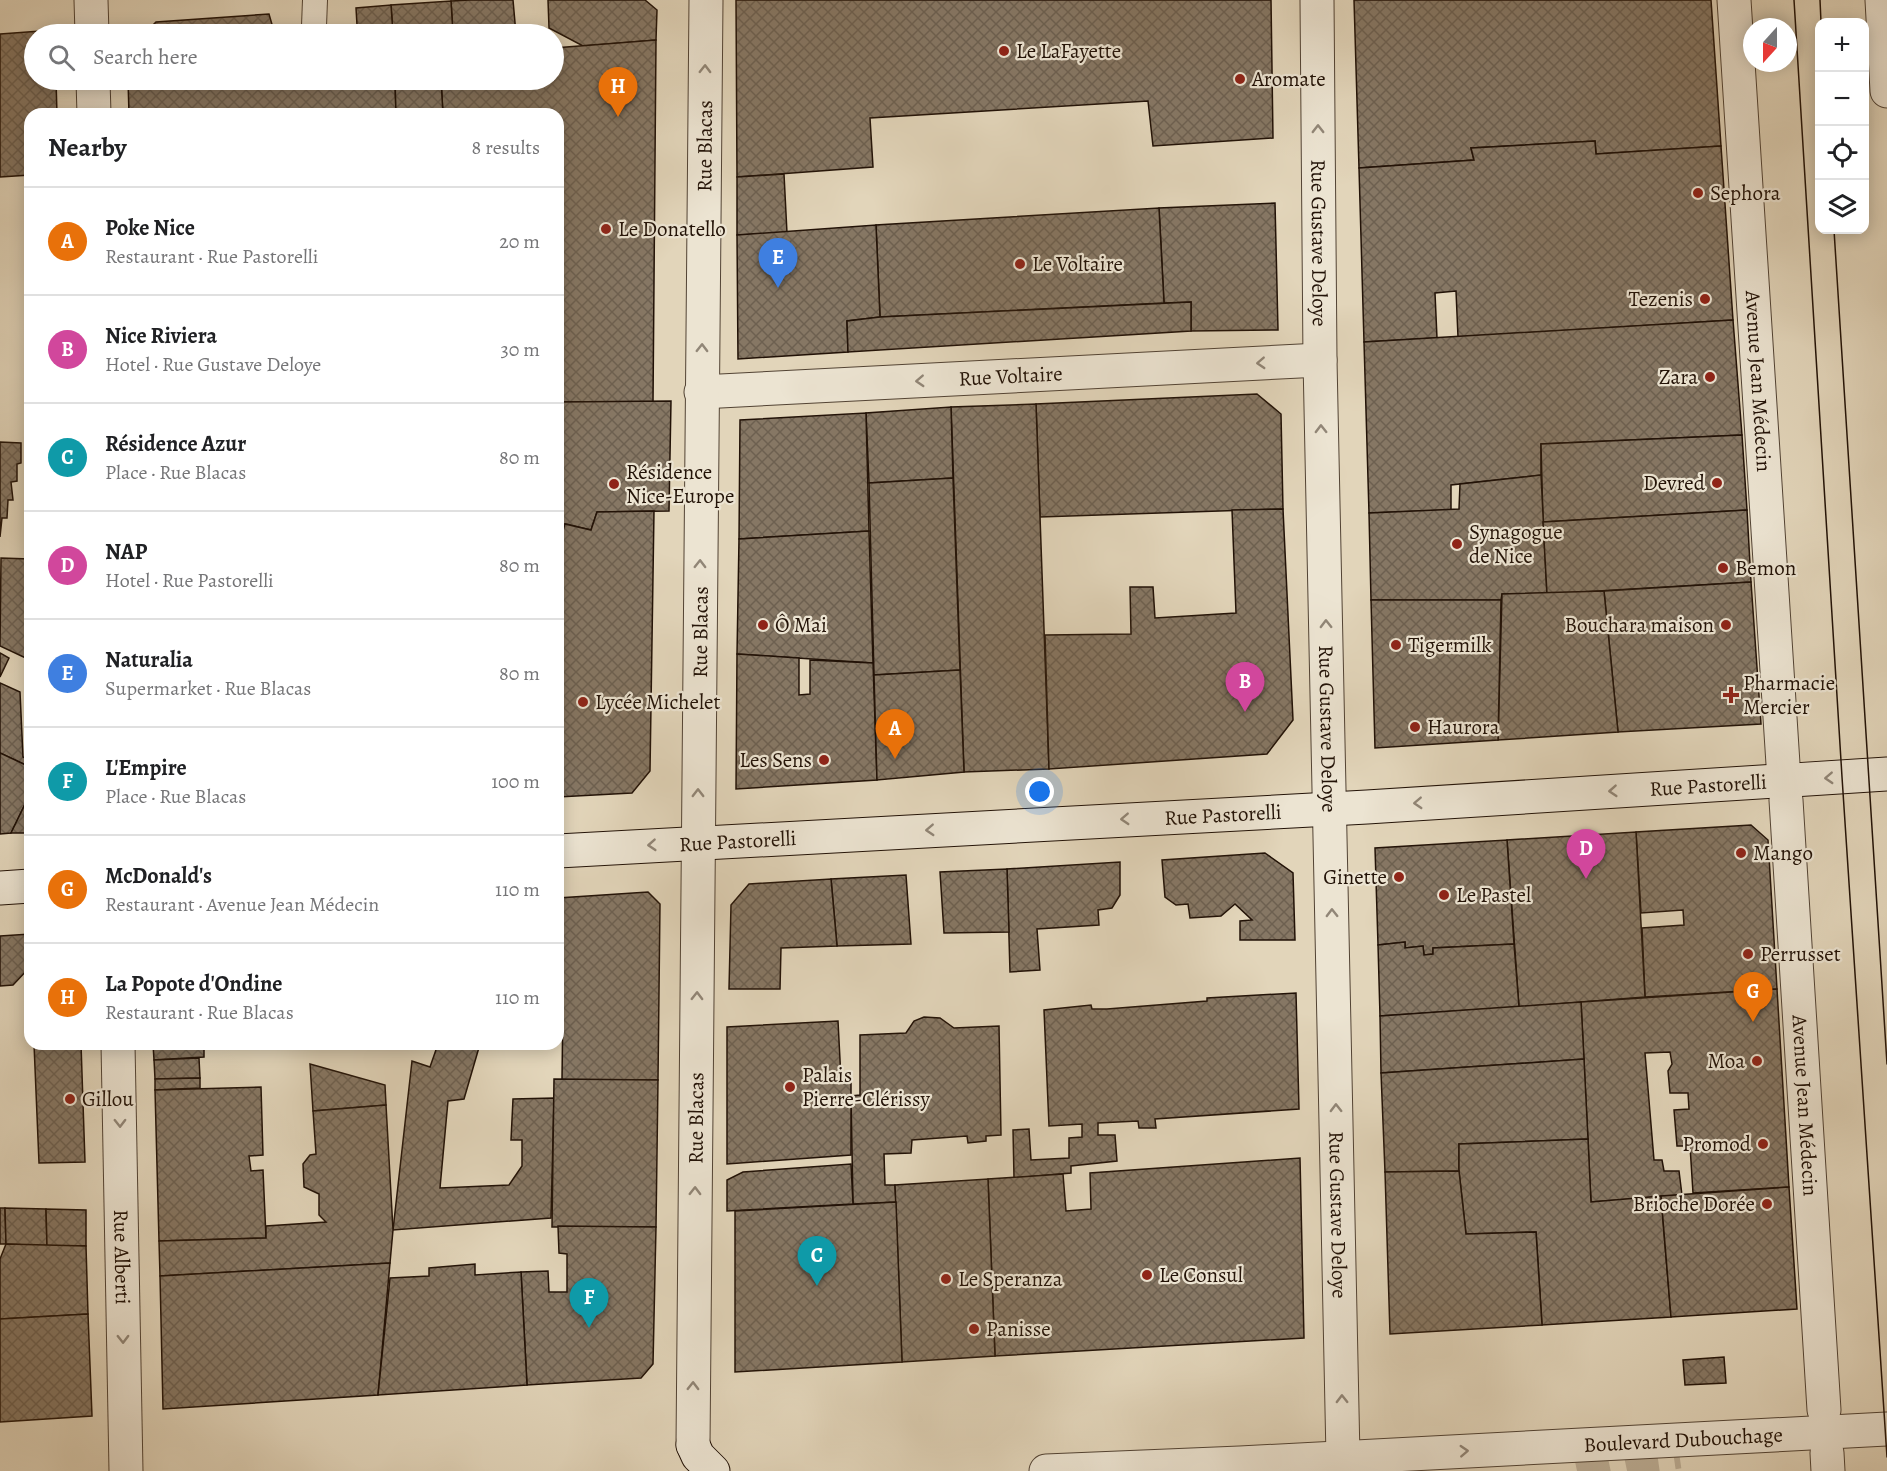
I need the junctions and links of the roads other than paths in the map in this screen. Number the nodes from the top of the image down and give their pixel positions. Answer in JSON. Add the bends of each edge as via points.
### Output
{"nodes":[{"id":1,"x":91,"y":0,"type":"edge"},
{"id":2,"x":315,"y":0,"type":"edge"},
{"id":3,"x":706,"y":0,"type":"edge"},
{"id":4,"x":1317,"y":0,"type":"edge"},
{"id":5,"x":1734,"y":0,"type":"edge"},
{"id":6,"x":1882,"y":0,"type":"edge"},
{"id":7,"x":92,"y":24,"type":"edge"},
{"id":8,"x":314,"y":24,"type":"edge"},
{"id":9,"x":93,"y":90,"type":"edge"},
{"id":10,"x":1887,"y":91,"type":"edge"},
{"id":11,"x":94,"y":108,"type":"edge"},
{"id":12,"x":1320,"y":360,"type":"junction"},
{"id":13,"x":702,"y":392,"type":"junction"},
{"id":14,"x":1783,"y":764,"type":"dead end"},
{"id":15,"x":1887,"y":774,"type":"edge"},
{"id":16,"x":1786,"y":800,"type":"dead end"},
{"id":17,"x":1330,"y":809,"type":"junction"},
{"id":18,"x":698,"y":843,"type":"junction"},
{"id":19,"x":564,"y":851,"type":"edge"},
{"id":20,"x":24,"y":886,"type":"edge"},
{"id":21,"x":0,"y":888,"type":"edge"},
{"id":22,"x":118,"y":1050,"type":"edge"},
{"id":23,"x":1824,"y":1410,"type":"dead end"},
{"id":24,"x":1887,"y":1429,"type":"edge"},
{"id":25,"x":1343,"y":1458,"type":"junction"},
{"id":26,"x":1416,"y":1463,"type":"edge"},
{"id":27,"x":126,"y":1471,"type":"edge"},
{"id":28,"x":713,"y":1471,"type":"edge"},
{"id":29,"x":1046,"y":1471,"type":"edge"}],
"edges":[{"from":1,"to":7,"type":"street"},
{"from":2,"to":8,"type":"lane"},
{"from":13,"to":3,"type":"street","name":"Rue Blacas","one_way":true},
{"from":12,"to":4,"type":"street","name":"Rue Gustave Deloye","one_way":true},
{"from":5,"to":14,"type":"street","name":"Avenue Jean Médecin"},
{"from":6,"to":10,"type":"street"},
{"from":9,"to":11,"type":"street"},
{"from":12,"to":13,"type":"street","name":"Rue Voltaire","one_way":true},
{"from":17,"to":12,"type":"street","name":"Rue Gustave Deloye","one_way":true},
{"from":18,"to":13,"type":"street","name":"Rue Blacas","one_way":true},
{"from":15,"to":17,"type":"street","name":"Rue Pastorelli","one_way":true},
{"from":16,"to":23,"type":"street","name":"Avenue Jean Médecin"},
{"from":17,"to":18,"type":"street","name":"Rue Pastorelli","one_way":true},
{"from":25,"to":17,"type":"street","name":"Rue Gustave Deloye","one_way":true},
{"from":18,"to":19,"type":"street","name":"Rue Pastorelli","one_way":true},
{"from":28,"to":18,"type":"street","name":"Rue Blacas","one_way":true,"via":[[693,1445]]},
{"from":20,"to":21,"type":"street"},
{"from":22,"to":27,"type":"street","name":"Rue Alberti","one_way":true},
{"from":26,"to":24,"type":"street","name":"Boulevard Dubouchage","one_way":true},
{"from":25,"to":26,"type":"street","name":"Boulevard Dubouchage"},
{"from":25,"to":29,"type":"street","name":"Boulevard Dubouchage"}]}
